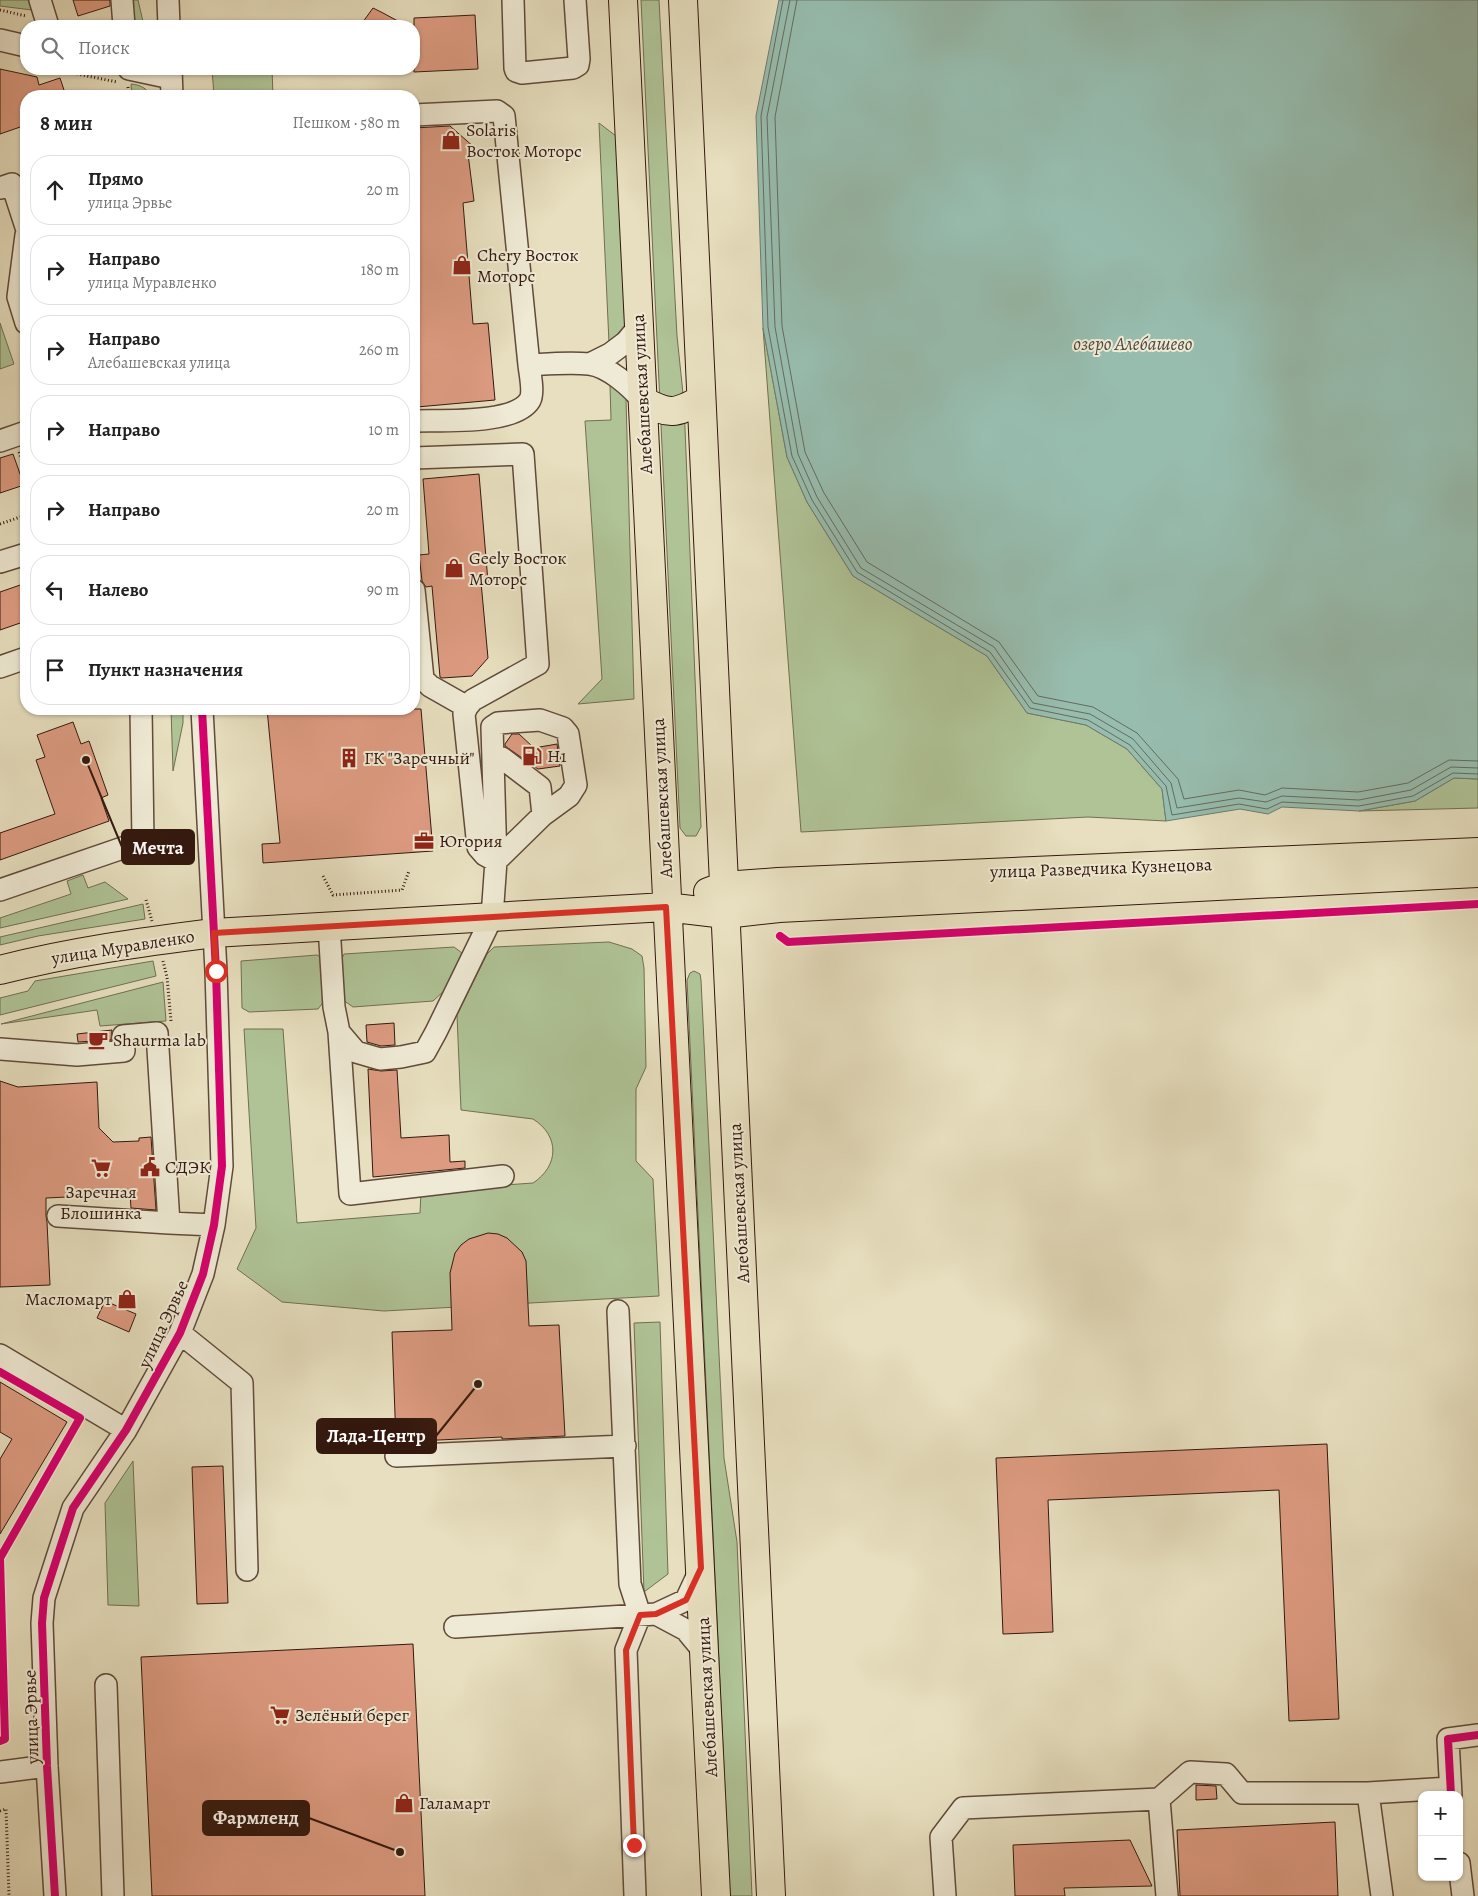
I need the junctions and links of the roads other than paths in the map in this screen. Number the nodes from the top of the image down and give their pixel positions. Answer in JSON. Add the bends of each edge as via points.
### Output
{"nodes":[{"id":1,"x":40,"y":0,"type":"edge"},
{"id":2,"x":122,"y":0,"type":"edge"},
{"id":3,"x":168,"y":0,"type":"edge"},
{"id":4,"x":513,"y":0,"type":"edge"},
{"id":5,"x":576,"y":0,"type":"edge"},
{"id":6,"x":623,"y":0,"type":"edge"},
{"id":7,"x":683,"y":0,"type":"edge"},
{"id":8,"x":46,"y":20,"type":"edge"},
{"id":9,"x":124,"y":20,"type":"edge"},
{"id":10,"x":169,"y":20,"type":"edge"},
{"id":11,"x":0,"y":40,"type":"edge"},
{"id":12,"x":20,"y":45,"type":"edge"},
{"id":13,"x":152,"y":75,"type":"edge"},
{"id":14,"x":171,"y":81,"type":"edge"},
{"id":15,"x":420,"y":115,"type":"edge"},
{"id":16,"x":0,"y":188,"type":"edge"},
{"id":17,"x":20,"y":209,"type":"edge"},
{"id":18,"x":20,"y":281,"type":"edge"},
{"id":19,"x":20,"y":304,"type":"edge"},
{"id":20,"x":639,"y":326,"type":"junction"},
{"id":21,"x":590,"y":364,"type":"junction"},
{"id":22,"x":529,"y":365,"type":"junction"},
{"id":23,"x":701,"y":400,"type":"junction"},
{"id":24,"x":643,"y":401,"type":"junction"},
{"id":25,"x":420,"y":421,"type":"edge"},
{"id":26,"x":20,"y":434,"type":"edge"},
{"id":27,"x":0,"y":441,"type":"edge"},
{"id":28,"x":420,"y":458,"type":"edge"},
{"id":29,"x":20,"y":556,"type":"edge"},
{"id":30,"x":0,"y":562,"type":"edge"},
{"id":31,"x":420,"y":643,"type":"edge"},
{"id":32,"x":20,"y":660,"type":"edge"},
{"id":33,"x":0,"y":667,"type":"edge"},
{"id":34,"x":467,"y":707,"type":"junction"},
{"id":35,"x":141,"y":715,"type":"edge"},
{"id":36,"x":202,"y":715,"type":"edge"},
{"id":37,"x":493,"y":760,"type":"junction"},
{"id":38,"x":543,"y":815,"type":"junction"},
{"id":39,"x":1478,"y":852,"type":"edge"},
{"id":40,"x":496,"y":861,"type":"junction"},
{"id":41,"x":1478,"y":873,"type":"edge"},
{"id":42,"x":724,"y":886,"type":"junction"},
{"id":43,"x":0,"y":890,"type":"edge"},
{"id":44,"x":666,"y":907,"type":"junction"},
{"id":45,"x":725,"y":914,"type":"junction"},
{"id":46,"x":492,"y":917,"type":"junction"},
{"id":47,"x":328,"y":926,"type":"junction"},
{"id":48,"x":214,"y":933,"type":"junction"},
{"id":49,"x":0,"y":970,"type":"edge"},
{"id":50,"x":339,"y":1032,"type":"junction"},
{"id":51,"x":0,"y":1050,"type":"edge"},
{"id":52,"x":503,"y":1176,"type":"dead end"},
{"id":53,"x":58,"y":1216,"type":"dead end"},
{"id":54,"x":170,"y":1223,"type":"junction"},
{"id":55,"x":214,"y":1225,"type":"junction"},
{"id":56,"x":618,"y":1311,"type":"dead end"},
{"id":57,"x":180,"y":1333,"type":"junction"},
{"id":58,"x":0,"y":1355,"type":"edge"},
{"id":59,"x":126,"y":1430,"type":"junction"},
{"id":60,"x":625,"y":1446,"type":"junction"},
{"id":61,"x":396,"y":1456,"type":"dead end"},
{"id":62,"x":701,"y":1568,"type":"junction"},
{"id":63,"x":247,"y":1570,"type":"dead end"},
{"id":64,"x":648,"y":1615,"type":"junction"},
{"id":65,"x":456,"y":1627,"type":"dead end"},
{"id":66,"x":705,"y":1653,"type":"junction"},
{"id":67,"x":106,"y":1685,"type":"dead end"},
{"id":68,"x":1478,"y":1735,"type":"edge"},
{"id":69,"x":47,"y":1766,"type":"junction"},
{"id":70,"x":0,"y":1772,"type":"edge"},
{"id":71,"x":1451,"y":1791,"type":"edge"},
{"id":72,"x":1418,"y":1792,"type":"edge"},
{"id":73,"x":1368,"y":1793,"type":"junction"},
{"id":74,"x":1159,"y":1799,"type":"junction"},
{"id":75,"x":1461,"y":1881,"type":"edge"},
{"id":76,"x":55,"y":1896,"type":"edge"},
{"id":77,"x":113,"y":1896,"type":"edge"},
{"id":78,"x":636,"y":1896,"type":"edge"},
{"id":79,"x":716,"y":1896,"type":"edge"},
{"id":80,"x":771,"y":1896,"type":"edge"},
{"id":81,"x":945,"y":1896,"type":"edge"},
{"id":82,"x":1167,"y":1896,"type":"edge"},
{"id":83,"x":1382,"y":1896,"type":"edge"},
{"id":84,"x":1463,"y":1896,"type":"edge"}],
"edges":[{"from":1,"to":8,"type":"street"},
{"from":2,"to":9,"type":"street"},
{"from":3,"to":10,"type":"street"},
{"from":4,"to":5,"type":"street","via":[[516,71],[522,73],[578,65]]},
{"from":6,"to":20,"type":"main road","name":"Алебашевская улица"},
{"from":7,"to":23,"type":"main road","name":"Алебашевская улица"},
{"from":11,"to":12,"type":"street"},
{"from":13,"to":14,"type":"street"},
{"from":15,"to":22,"type":"street","via":[[497,111],[504,116]]},
{"from":16,"to":17,"type":"street","via":[[12,184]]},
{"from":18,"to":19,"type":"street"},
{"from":20,"to":21,"type":"street","via":[[626,342]]},
{"from":20,"to":24,"type":"main road","name":"Алебашевская улица"},
{"from":21,"to":22,"type":"street"},
{"from":21,"to":24,"type":"street","via":[[610,372],[634,389]]},
{"from":22,"to":25,"type":"street","via":[[531,398],[510,414],[493,418]]},
{"from":23,"to":24,"type":"main road","via":[[671,412]]},
{"from":23,"to":42,"type":"main road","name":"Алебашевская улица"},
{"from":24,"to":44,"type":"main road","name":"Алебашевская улица"},
{"from":26,"to":27,"type":"street"},
{"from":28,"to":34,"type":"street","via":[[523,454],[538,664],[473,700]]},
{"from":29,"to":30,"type":"street"},
{"from":31,"to":34,"type":"street","via":[[424,679],[430,686]]},
{"from":32,"to":33,"type":"street"},
{"from":34,"to":40,"type":"street","via":[[464,714],[478,846]]},
{"from":35,"to":43,"type":"street","via":[[143,840]]},
{"from":36,"to":48,"type":"street","name":"улица Эрвье"},
{"from":37,"to":38,"type":"street","via":[[502,758],[540,787]]},
{"from":37,"to":38,"type":"street","via":[[490,735],[492,727],[498,723],[540,720],[562,728],[568,734],[576,785],[569,796]]},
{"from":37,"to":40,"type":"street"},
{"from":38,"to":40,"type":"street"},
{"from":39,"to":42,"type":"main road","name":"улица Разведчика Кузнецова"},
{"from":40,"to":46,"type":"street"},
{"from":41,"to":45,"type":"main road","name":"улица Разведчика Кузнецова","via":[[779,908]]},
{"from":42,"to":44,"type":"main road","name":"улица Разведчика Кузнецова"},
{"from":42,"to":45,"type":"main road","name":"Алебашевская улица"},
{"from":44,"to":45,"type":"main road","name":"улица Разведчика Кузнецова"},
{"from":44,"to":46,"type":"main road","name":"улица Муравленко"},
{"from":44,"to":62,"type":"main road","name":"Алебашевская улица"},
{"from":45,"to":80,"type":"main road","name":"Алебашевская улица"},
{"from":46,"to":47,"type":"main road","name":"улица Муравленко"},
{"from":46,"to":50,"type":"street","via":[[424,1052],[380,1059],[356,1052]]},
{"from":47,"to":48,"type":"main road","name":"улица Муравленко"},
{"from":47,"to":50,"type":"street"},
{"from":48,"to":49,"type":"main road","name":"улица Муравленко","via":[[48,958]]},
{"from":48,"to":55,"type":"street","name":"улица Эрвье","via":[[222,1166]]},
{"from":50,"to":52,"type":"street","via":[[350,1194]]},
{"from":51,"to":54,"type":"street","via":[[77,1055],[124,1051],[123,1036],[157,1033]]},
{"from":53,"to":54,"type":"street"},
{"from":54,"to":55,"type":"street"},
{"from":55,"to":57,"type":"street","name":"улица Эрвье","via":[[203,1274]]},
{"from":56,"to":60,"type":"street"},
{"from":57,"to":59,"type":"street","name":"улица Эрвье"},
{"from":57,"to":63,"type":"street","via":[[242,1383]]},
{"from":58,"to":59,"type":"street"},
{"from":59,"to":69,"type":"street","name":"улица Эрвье","via":[[73,1508],[44,1598]]},
{"from":60,"to":61,"type":"street"},
{"from":60,"to":64,"type":"street","via":[[630,1584]]},
{"from":62,"to":64,"type":"street","via":[[686,1600]]},
{"from":62,"to":66,"type":"main road","name":"Алебашевская улица"},
{"from":64,"to":65,"type":"street"},
{"from":64,"to":66,"type":"street","via":[[686,1630]]},
{"from":64,"to":78,"type":"street","via":[[626,1650]]},
{"from":66,"to":79,"type":"main road","name":"Алебашевская улица"},
{"from":67,"to":77,"type":"street"},
{"from":68,"to":71,"type":"street","via":[[1448,1739]]},
{"from":69,"to":70,"type":"street"},
{"from":69,"to":76,"type":"street","name":"улица Эрвье"},
{"from":72,"to":73,"type":"street"},
{"from":73,"to":74,"type":"street","via":[[1242,1793],[1226,1774],[1190,1772]]},
{"from":73,"to":83,"type":"street"},
{"from":74,"to":81,"type":"street","via":[[963,1808],[941,1837]]},
{"from":74,"to":82,"type":"street"},
{"from":75,"to":84,"type":"street"}]}
